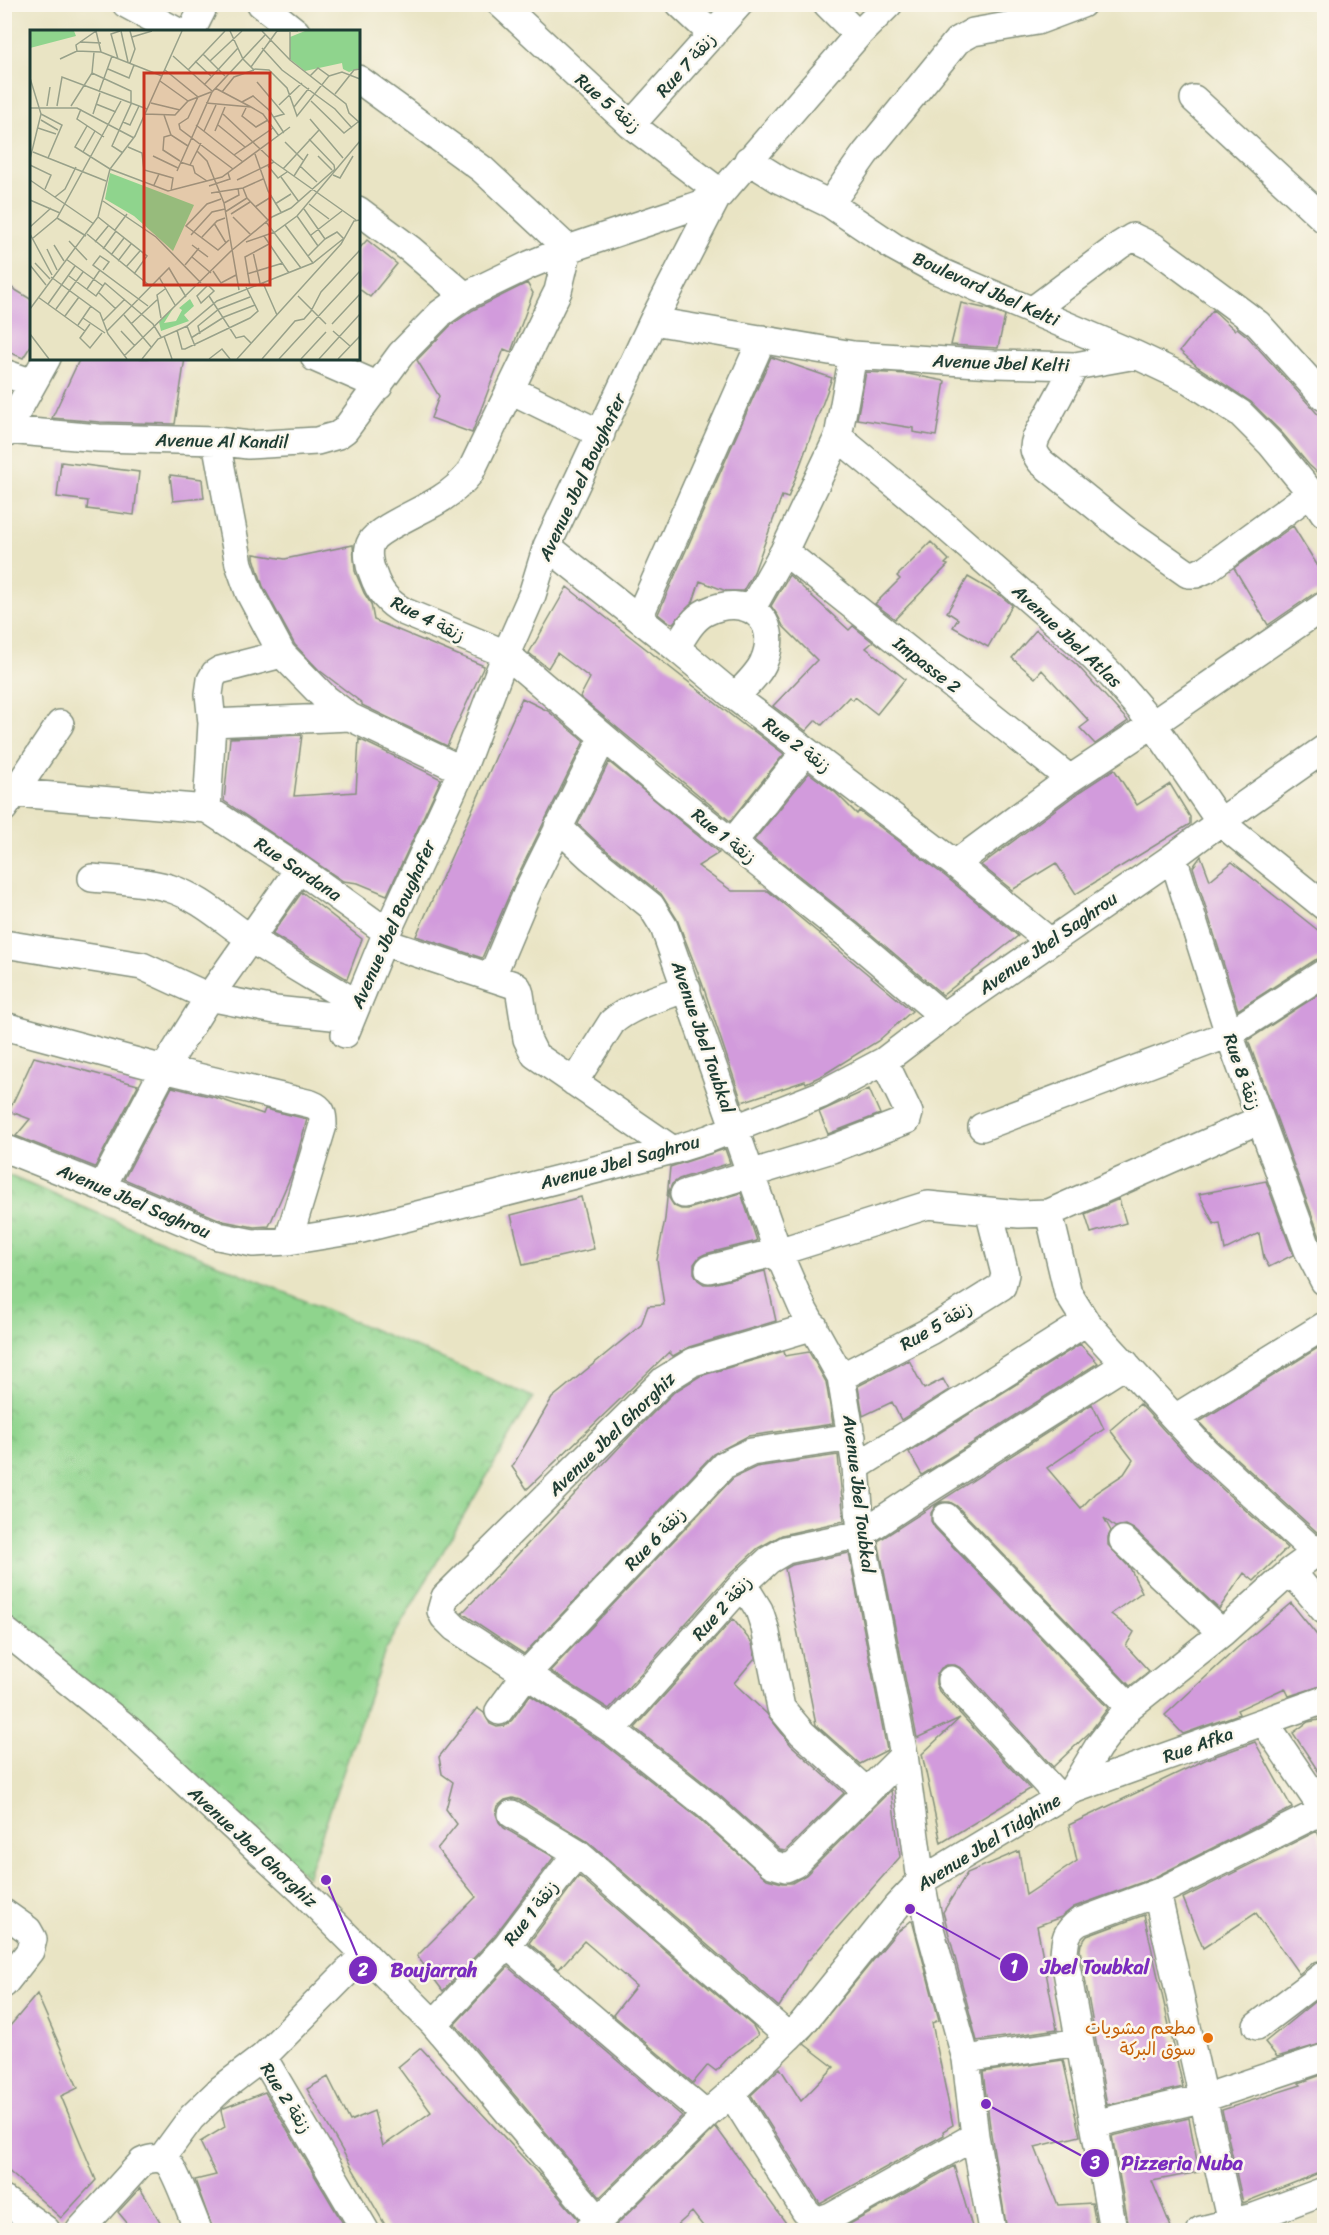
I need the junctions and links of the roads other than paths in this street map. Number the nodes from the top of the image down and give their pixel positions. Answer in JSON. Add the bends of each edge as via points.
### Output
{"nodes":[{"id":1,"x":126,"y":4,"type":"edge"},
{"id":2,"x":205,"y":4,"type":"edge"},
{"id":3,"x":261,"y":4,"type":"edge"},
{"id":4,"x":501,"y":4,"type":"edge"},
{"id":5,"x":680,"y":4,"type":"edge"},
{"id":6,"x":740,"y":4,"type":"edge"},
{"id":7,"x":827,"y":4,"type":"edge"},
{"id":8,"x":889,"y":4,"type":"edge"},
{"id":9,"x":1082,"y":4,"type":"edge"},
{"id":10,"x":174,"y":30,"type":"edge"},
{"id":11,"x":192,"y":30,"type":"edge"},
{"id":12,"x":294,"y":30,"type":"edge"},
{"id":13,"x":713,"y":35,"type":"junction"},
{"id":14,"x":858,"y":35,"type":"junction"},
{"id":15,"x":360,"y":80,"type":"edge"},
{"id":16,"x":1194,"y":99,"type":"dead end"},
{"id":17,"x":631,"y":125,"type":"junction"},
{"id":18,"x":748,"y":160,"type":"junction"},
{"id":19,"x":719,"y":196,"type":"junction"},
{"id":20,"x":830,"y":204,"type":"junction"},
{"id":21,"x":360,"y":212,"type":"edge"},
{"id":22,"x":1324,"y":217,"type":"edge"},
{"id":23,"x":568,"y":249,"type":"junction"},
{"id":24,"x":465,"y":296,"type":"junction"},
{"id":25,"x":1033,"y":310,"type":"junction"},
{"id":26,"x":653,"y":321,"type":"junction"},
{"id":27,"x":762,"y":339,"type":"junction"},
{"id":28,"x":853,"y":355,"type":"junction"},
{"id":29,"x":1136,"y":355,"type":"junction"},
{"id":30,"x":46,"y":360,"type":"edge"},
{"id":31,"x":320,"y":360,"type":"edge"},
{"id":32,"x":1075,"y":366,"type":"junction"},
{"id":33,"x":4,"y":373,"type":"edge"},
{"id":34,"x":33,"y":383,"type":"junction"},
{"id":35,"x":379,"y":386,"type":"junction"},
{"id":36,"x":511,"y":390,"type":"junction"},
{"id":37,"x":1324,"y":397,"type":"edge"},
{"id":38,"x":6,"y":433,"type":"edge"},
{"id":39,"x":601,"y":434,"type":"junction"},
{"id":40,"x":838,"y":437,"type":"junction"},
{"id":41,"x":216,"y":441,"type":"junction"},
{"id":42,"x":1318,"y":503,"type":"edge"},
{"id":43,"x":547,"y":546,"type":"junction"},
{"id":44,"x":784,"y":551,"type":"junction"},
{"id":45,"x":1324,"y":606,"type":"edge"},
{"id":46,"x":752,"y":608,"type":"junction"},
{"id":47,"x":639,"y":617,"type":"junction"},
{"id":48,"x":676,"y":648,"type":"junction"},
{"id":49,"x":282,"y":654,"type":"junction"},
{"id":50,"x":506,"y":654,"type":"junction"},
{"id":51,"x":735,"y":697,"type":"junction"},
{"id":52,"x":350,"y":717,"type":"junction"},
{"id":53,"x":212,"y":723,"type":"junction"},
{"id":54,"x":60,"y":724,"type":"dead end"},
{"id":55,"x":1153,"y":724,"type":"junction"},
{"id":56,"x":603,"y":738,"type":"junction"},
{"id":57,"x":1324,"y":749,"type":"edge"},
{"id":58,"x":806,"y":751,"type":"junction"},
{"id":59,"x":462,"y":771,"type":"junction"},
{"id":60,"x":1070,"y":779,"type":"junction"},
{"id":61,"x":10,"y":800,"type":"edge"},
{"id":62,"x":207,"y":809,"type":"junction"},
{"id":63,"x":1220,"y":822,"type":"junction"},
{"id":64,"x":558,"y":827,"type":"junction"},
{"id":65,"x":732,"y":843,"type":"junction"},
{"id":66,"x":1173,"y":857,"type":"junction"},
{"id":67,"x":955,"y":864,"type":"junction"},
{"id":68,"x":299,"y":869,"type":"junction"},
{"id":69,"x":92,"y":878,"type":"dead end"},
{"id":70,"x":1324,"y":906,"type":"edge"},
{"id":71,"x":385,"y":937,"type":"junction"},
{"id":72,"x":250,"y":938,"type":"junction"},
{"id":73,"x":1049,"y":941,"type":"junction"},
{"id":74,"x":4,"y":944,"type":"edge"},
{"id":75,"x":492,"y":976,"type":"junction"},
{"id":76,"x":1322,"y":980,"type":"edge"},
{"id":77,"x":687,"y":988,"type":"junction"},
{"id":78,"x":209,"y":998,"type":"junction"},
{"id":79,"x":943,"y":1016,"type":"junction"},
{"id":80,"x":351,"y":1019,"type":"junction"},
{"id":81,"x":4,"y":1026,"type":"edge"},
{"id":82,"x":1228,"y":1034,"type":"junction"},
{"id":83,"x":884,"y":1061,"type":"junction"},
{"id":84,"x":164,"y":1069,"type":"junction"},
{"id":85,"x":574,"y":1082,"type":"junction"},
{"id":86,"x":1259,"y":1120,"type":"junction"},
{"id":87,"x":982,"y":1127,"type":"dead end"},
{"id":88,"x":734,"y":1129,"type":"junction"},
{"id":89,"x":4,"y":1148,"type":"edge"},
{"id":90,"x":673,"y":1150,"type":"junction"},
{"id":91,"x":751,"y":1175,"type":"junction"},
{"id":92,"x":102,"y":1186,"type":"junction"},
{"id":93,"x":684,"y":1194,"type":"dead end"},
{"id":94,"x":989,"y":1211,"type":"junction"},
{"id":95,"x":1049,"y":1213,"type":"junction"},
{"id":96,"x":288,"y":1241,"type":"junction"},
{"id":97,"x":1316,"y":1248,"type":"edge"},
{"id":98,"x":778,"y":1252,"type":"junction"},
{"id":99,"x":709,"y":1269,"type":"dead end"},
{"id":100,"x":1324,"y":1281,"type":"edge"},
{"id":101,"x":1086,"y":1322,"type":"junction"},
{"id":102,"x":813,"y":1326,"type":"junction"},
{"id":103,"x":1324,"y":1326,"type":"edge"},
{"id":104,"x":1126,"y":1364,"type":"junction"},
{"id":105,"x":841,"y":1377,"type":"junction"},
{"id":106,"x":1176,"y":1418,"type":"junction"},
{"id":107,"x":852,"y":1437,"type":"junction"},
{"id":108,"x":856,"y":1467,"type":"junction"},
{"id":109,"x":946,"y":1517,"type":"dead end"},
{"id":110,"x":861,"y":1534,"type":"junction"},
{"id":111,"x":1123,"y":1540,"type":"dead end"},
{"id":112,"x":1320,"y":1550,"type":"edge"},
{"id":113,"x":1291,"y":1571,"type":"junction"},
{"id":114,"x":743,"y":1584,"type":"junction"},
{"id":115,"x":1324,"y":1610,"type":"edge"},
{"id":116,"x":4,"y":1630,"type":"edge"},
{"id":117,"x":1222,"y":1633,"type":"junction"},
{"id":118,"x":527,"y":1673,"type":"junction"},
{"id":119,"x":951,"y":1680,"type":"dead end"},
{"id":120,"x":1324,"y":1700,"type":"edge"},
{"id":121,"x":1129,"y":1707,"type":"junction"},
{"id":122,"x":499,"y":1711,"type":"dead end"},
{"id":123,"x":1264,"y":1722,"type":"junction"},
{"id":124,"x":612,"y":1730,"type":"junction"},
{"id":125,"x":904,"y":1755,"type":"junction"},
{"id":126,"x":867,"y":1792,"type":"junction"},
{"id":127,"x":1066,"y":1794,"type":"junction"},
{"id":128,"x":1324,"y":1811,"type":"edge"},
{"id":129,"x":512,"y":1814,"type":"dead end"},
{"id":130,"x":577,"y":1853,"type":"junction"},
{"id":131,"x":921,"y":1881,"type":"junction"},
{"id":132,"x":1158,"y":1893,"type":"junction"},
{"id":133,"x":4,"y":1913,"type":"edge"},
{"id":134,"x":507,"y":1945,"type":"junction"},
{"id":135,"x":365,"y":1954,"type":"junction"},
{"id":136,"x":1324,"y":1975,"type":"edge"},
{"id":137,"x":4,"y":1984,"type":"edge"},
{"id":138,"x":434,"y":2024,"type":"junction"},
{"id":139,"x":1257,"y":2026,"type":"dead end"},
{"id":140,"x":789,"y":2037,"type":"junction"},
{"id":141,"x":1079,"y":2042,"type":"junction"},
{"id":142,"x":263,"y":2057,"type":"junction"},
{"id":143,"x":1324,"y":2058,"type":"edge"},
{"id":144,"x":966,"y":2059,"type":"junction"},
{"id":145,"x":731,"y":2093,"type":"junction"},
{"id":146,"x":1204,"y":2098,"type":"junction"},
{"id":147,"x":706,"y":2115,"type":"junction"},
{"id":148,"x":1094,"y":2124,"type":"junction"},
{"id":149,"x":975,"y":2136,"type":"junction"},
{"id":150,"x":161,"y":2159,"type":"junction"},
{"id":151,"x":1324,"y":2191,"type":"edge"},
{"id":152,"x":4,"y":2200,"type":"edge"},
{"id":153,"x":1231,"y":2223,"type":"junction"},
{"id":154,"x":1261,"y":2223,"type":"edge"},
{"id":155,"x":594,"y":2225,"type":"edge"},
{"id":156,"x":45,"y":2230,"type":"edge"},
{"id":157,"x":81,"y":2230,"type":"edge"},
{"id":158,"x":198,"y":2230,"type":"edge"},
{"id":159,"x":365,"y":2230,"type":"edge"},
{"id":160,"x":992,"y":2230,"type":"edge"},
{"id":161,"x":1113,"y":2230,"type":"edge"},
{"id":162,"x":1201,"y":2230,"type":"edge"}],
"edges":[{"from":1,"to":10,"type":"street"},
{"from":2,"to":11,"type":"street"},
{"from":3,"to":12,"type":"street"},
{"from":4,"to":17,"type":"street","name":"Rue 5 زنقة"},
{"from":5,"to":13,"type":"street"},
{"from":6,"to":13,"type":"street","name":"Rue 7 زنقة"},
{"from":7,"to":14,"type":"street"},
{"from":8,"to":14,"type":"street","name":"Avenue Jbel Boughafer"},
{"from":9,"to":20,"type":"street","via":[[1036,21],[973,32],[957,41],[865,154]]},
{"from":13,"to":17,"type":"street","name":"Rue 7 زنقة"},
{"from":14,"to":18,"type":"street","name":"Avenue Jbel Boughafer"},
{"from":15,"to":23,"type":"street","via":[[482,169]]},
{"from":16,"to":22,"type":"street"},
{"from":17,"to":19,"type":"street","name":"Rue 5 زنقة"},
{"from":18,"to":19,"type":"street","name":"Avenue Jbel Boughafer"},
{"from":18,"to":20,"type":"street","name":"Boulevard Jbel Kelti"},
{"from":19,"to":23,"type":"street","name":"Avenue Al Kandil"},
{"from":19,"to":26,"type":"street","name":"Avenue Jbel Boughafer"},
{"from":20,"to":25,"type":"street","name":"Boulevard Jbel Kelti","via":[[936,270]]},
{"from":21,"to":24,"type":"street"},
{"from":23,"to":24,"type":"street","name":"Avenue Al Kandil"},
{"from":23,"to":36,"type":"street","via":[[558,291]]},
{"from":24,"to":35,"type":"street","name":"Avenue Al Kandil","via":[[401,354]]},
{"from":25,"to":29,"type":"street","name":"Boulevard Jbel Kelti"},
{"from":25,"to":37,"type":"street","via":[[1134,237],[1154,247],[1258,324]]},
{"from":26,"to":27,"type":"street","name":"Avenue Jbel Kelti"},
{"from":26,"to":39,"type":"street","name":"Avenue Jbel Boughafer"},
{"from":27,"to":28,"type":"street","name":"Avenue Jbel Kelti"},
{"from":27,"to":47,"type":"street"},
{"from":28,"to":32,"type":"street","name":"Avenue Jbel Kelti"},
{"from":28,"to":40,"type":"street"},
{"from":29,"to":32,"type":"street","name":"Avenue Jbel Kelti"},
{"from":29,"to":42,"type":"street","via":[[1189,380],[1240,413],[1258,429]]},
{"from":30,"to":34,"type":"street"},
{"from":31,"to":35,"type":"street"},
{"from":32,"to":42,"type":"street","via":[[1036,438],[1034,453],[1124,529],[1188,574],[1207,569]]},
{"from":33,"to":34,"type":"street"},
{"from":34,"to":38,"type":"street"},
{"from":35,"to":41,"type":"street","name":"Avenue Al Kandil","via":[[345,430],[328,439],[248,445]]},
{"from":36,"to":39,"type":"street"},
{"from":36,"to":50,"type":"street","name":"Rue 4 زنقة","via":[[470,473],[459,486],[380,532],[370,543],[370,567],[386,599],[395,607]]},
{"from":38,"to":41,"type":"street","name":"Avenue Al Kandil"},
{"from":39,"to":43,"type":"street","name":"Avenue Jbel Boughafer"},
{"from":40,"to":44,"type":"street"},
{"from":40,"to":55,"type":"street","name":"Avenue Jbel Atlas","via":[[1079,643]]},
{"from":41,"to":49,"type":"street","via":[[239,564],[249,592]]},
{"from":43,"to":47,"type":"street","name":"Rue 2 زنقة"},
{"from":43,"to":50,"type":"street","name":"Avenue Jbel Boughafer","via":[[532,595]]},
{"from":44,"to":46,"type":"street"},
{"from":44,"to":60,"type":"street","name":"Impasse 2"},
{"from":45,"to":55,"type":"street"},
{"from":46,"to":48,"type":"street","via":[[721,607],[704,613]]},
{"from":46,"to":51,"type":"street","via":[[763,621],[769,640],[762,665]]},
{"from":47,"to":48,"type":"street","name":"Rue 2 زنقة"},
{"from":48,"to":51,"type":"street","name":"Rue 2 زنقة"},
{"from":49,"to":52,"type":"street","via":[[325,698]]},
{"from":49,"to":53,"type":"street","via":[[215,674],[209,694]]},
{"from":50,"to":56,"type":"street","name":"Rue 1 زنقة"},
{"from":50,"to":59,"type":"street","name":"Avenue Jbel Boughafer"},
{"from":51,"to":58,"type":"street","name":"Rue 2 زنقة"},
{"from":52,"to":53,"type":"street"},
{"from":52,"to":59,"type":"street"},
{"from":53,"to":62,"type":"street"},
{"from":54,"to":61,"type":"street"},
{"from":55,"to":60,"type":"street"},
{"from":55,"to":63,"type":"street","name":"Avenue Jbel Atlas"},
{"from":56,"to":64,"type":"street"},
{"from":56,"to":65,"type":"street","name":"Rue 1 زنقة"},
{"from":57,"to":63,"type":"street","name":"Avenue Jbel Saghrou"},
{"from":58,"to":65,"type":"street"},
{"from":58,"to":67,"type":"street","name":"Rue 2 زنقة"},
{"from":59,"to":71,"type":"street","name":"Avenue Jbel Boughafer"},
{"from":60,"to":67,"type":"street"},
{"from":61,"to":62,"type":"street"},
{"from":62,"to":68,"type":"street","name":"Rue Sardana"},
{"from":63,"to":66,"type":"street","name":"Avenue Jbel Saghrou"},
{"from":63,"to":70,"type":"street","name":"Avenue Jbel Atlas"},
{"from":64,"to":75,"type":"street"},
{"from":64,"to":77,"type":"street","name":"Avenue Jbel Toubkal","via":[[651,906],[664,927]]},
{"from":65,"to":79,"type":"street","name":"Rue 1 زنقة"},
{"from":66,"to":73,"type":"street","name":"Avenue Jbel Saghrou"},
{"from":66,"to":82,"type":"street","name":"Rue 8 زنقة"},
{"from":67,"to":73,"type":"street","name":"Rue 2 زنقة"},
{"from":68,"to":71,"type":"street","name":"Rue Sardana"},
{"from":68,"to":72,"type":"street"},
{"from":69,"to":72,"type":"street","via":[[170,888],[204,905]]},
{"from":71,"to":75,"type":"street","name":"Rue Sardana"},
{"from":71,"to":80,"type":"street","name":"Avenue Jbel Boughafer"},
{"from":72,"to":78,"type":"street"},
{"from":72,"to":80,"type":"street"},
{"from":73,"to":79,"type":"street","name":"Avenue Jbel Saghrou"},
{"from":74,"to":78,"type":"street","via":[[142,966]]},
{"from":75,"to":85,"type":"street","name":"Rue Sardana","via":[[518,988],[527,1039],[535,1055]]},
{"from":76,"to":82,"type":"street"},
{"from":77,"to":85,"type":"street","via":[[628,1010],[612,1022]]},
{"from":77,"to":88,"type":"street","name":"Avenue Jbel Toubkal"},
{"from":78,"to":80,"type":"street"},
{"from":78,"to":84,"type":"street"},
{"from":79,"to":83,"type":"street","name":"Avenue Jbel Saghrou"},
{"from":81,"to":84,"type":"street"},
{"from":82,"to":86,"type":"street","name":"Rue 8 زنقة"},
{"from":82,"to":87,"type":"street"},
{"from":83,"to":88,"type":"street","name":"Avenue Jbel Saghrou","via":[[820,1095]]},
{"from":83,"to":91,"type":"street","via":[[909,1113],[907,1120]]},
{"from":84,"to":92,"type":"street"},
{"from":84,"to":96,"type":"street","via":[[319,1107],[323,1125]]},
{"from":85,"to":90,"type":"street"},
{"from":86,"to":95,"type":"street"},
{"from":86,"to":97,"type":"street","name":"Rue 8 زنقة"},
{"from":88,"to":90,"type":"street","name":"Avenue Jbel Saghrou"},
{"from":88,"to":91,"type":"street","name":"Avenue Jbel Toubkal"},
{"from":89,"to":92,"type":"street","name":"Avenue Jbel Saghrou"},
{"from":90,"to":96,"type":"street","name":"Avenue Jbel Saghrou","via":[[362,1229]]},
{"from":91,"to":93,"type":"street"},
{"from":91,"to":98,"type":"street","name":"Avenue Jbel Toubkal"},
{"from":92,"to":96,"type":"street","name":"Avenue Jbel Saghrou","via":[[218,1236],[253,1243]]},
{"from":94,"to":95,"type":"street"},
{"from":94,"to":98,"type":"street","via":[[928,1205]]},
{"from":94,"to":105,"type":"street","name":"Rue 5 زنقة","via":[[1005,1278],[1002,1286],[930,1331]]},
{"from":95,"to":101,"type":"street","via":[[1068,1293]]},
{"from":97,"to":100,"type":"street","name":"Rue 8 زنقة"},
{"from":98,"to":99,"type":"street"},
{"from":98,"to":102,"type":"street","name":"Avenue Jbel Toubkal"},
{"from":101,"to":104,"type":"street"},
{"from":101,"to":108,"type":"street"},
{"from":102,"to":105,"type":"street","name":"Avenue Jbel Toubkal"},
{"from":102,"to":118,"type":"street","name":"Avenue Jbel Ghorghiz","via":[[693,1362],[664,1380],[445,1597],[442,1614],[455,1628]]},
{"from":103,"to":106,"type":"street"},
{"from":104,"to":106,"type":"street"},
{"from":104,"to":110,"type":"street"},
{"from":105,"to":107,"type":"street","name":"Avenue Jbel Toubkal"},
{"from":106,"to":112,"type":"street","via":[[1205,1451]]},
{"from":107,"to":108,"type":"street","name":"Avenue Jbel Toubkal"},
{"from":107,"to":118,"type":"street","name":"Rue 6 زنقة","via":[[751,1452],[724,1465]]},
{"from":108,"to":110,"type":"street","name":"Avenue Jbel Toubkal"},
{"from":109,"to":121,"type":"street"},
{"from":110,"to":114,"type":"street","name":"Rue 2 زنقة","via":[[786,1550]]},
{"from":110,"to":125,"type":"street","name":"Avenue Jbel Toubkal"},
{"from":111,"to":117,"type":"street"},
{"from":112,"to":113,"type":"street","name":"Avenue Jbel Tidghine"},
{"from":113,"to":115,"type":"street"},
{"from":113,"to":117,"type":"street","name":"Avenue Jbel Tidghine"},
{"from":114,"to":124,"type":"street","name":"Rue 2 زنقة"},
{"from":114,"to":126,"type":"street","via":[[756,1603],[765,1628],[781,1708],[801,1733]]},
{"from":116,"to":135,"type":"street","name":"Avenue Jbel Ghorghiz","via":[[129,1730]]},
{"from":117,"to":121,"type":"street","name":"Avenue Jbel Tidghine"},
{"from":118,"to":122,"type":"street","name":"Rue 6 زنقة"},
{"from":118,"to":124,"type":"street"},
{"from":119,"to":127,"type":"street"},
{"from":120,"to":123,"type":"street","name":"Rue Afka"},
{"from":121,"to":127,"type":"street","name":"Avenue Jbel Tidghine"},
{"from":123,"to":127,"type":"street","name":"Rue Afka"},
{"from":123,"to":128,"type":"street"},
{"from":124,"to":126,"type":"street","via":[[780,1868],[795,1864]]},
{"from":125,"to":126,"type":"street"},
{"from":125,"to":131,"type":"street","name":"Avenue Jbel Toubkal"},
{"from":127,"to":131,"type":"street","name":"Avenue Jbel Tidghine"},
{"from":128,"to":132,"type":"street"},
{"from":129,"to":130,"type":"street"},
{"from":130,"to":134,"type":"street","name":"Rue 1 زنقة"},
{"from":130,"to":140,"type":"street"},
{"from":131,"to":140,"type":"street","name":"Avenue Jbel Tidghine"},
{"from":131,"to":144,"type":"street","name":"Avenue Jbel Toubkal","via":[[930,1929]]},
{"from":132,"to":141,"type":"street","via":[[1079,1922],[1065,1939],[1064,1954]]},
{"from":132,"to":146,"type":"street"},
{"from":133,"to":137,"type":"street","via":[[32,1937],[30,1951]]},
{"from":134,"to":138,"type":"street","name":"Rue 1 زنقة"},
{"from":134,"to":147,"type":"street"},
{"from":135,"to":138,"type":"street","name":"Avenue Jbel Ghorghiz"},
{"from":135,"to":142,"type":"street"},
{"from":136,"to":139,"type":"street"},
{"from":138,"to":155,"type":"street","name":"Avenue Jbel Ghorghiz"},
{"from":140,"to":145,"type":"street","name":"Avenue Jbel Tidghine"},
{"from":141,"to":144,"type":"street"},
{"from":141,"to":148,"type":"street"},
{"from":142,"to":150,"type":"street","name":"Rue 2 زنقة","via":[[191,2118]]},
{"from":142,"to":159,"type":"street","name":"Rue 2 زنقة"},
{"from":143,"to":146,"type":"street"},
{"from":144,"to":149,"type":"street","name":"Avenue Jbel Toubkal"},
{"from":145,"to":147,"type":"street","name":"Avenue Jbel Tidghine"},
{"from":145,"to":149,"type":"street","via":[[805,2211],[816,2222]]},
{"from":146,"to":148,"type":"street"},
{"from":146,"to":153,"type":"street"},
{"from":147,"to":155,"type":"street","name":"Avenue Jbel Tidghine"},
{"from":148,"to":161,"type":"street"},
{"from":149,"to":160,"type":"street","name":"Avenue Jbel Toubkal"},
{"from":150,"to":157,"type":"street","via":[[142,2162]]},
{"from":150,"to":158,"type":"street","via":[[171,2167]]},
{"from":151,"to":154,"type":"street"},
{"from":152,"to":156,"type":"street"},
{"from":153,"to":154,"type":"street"},
{"from":153,"to":162,"type":"street"}]}
